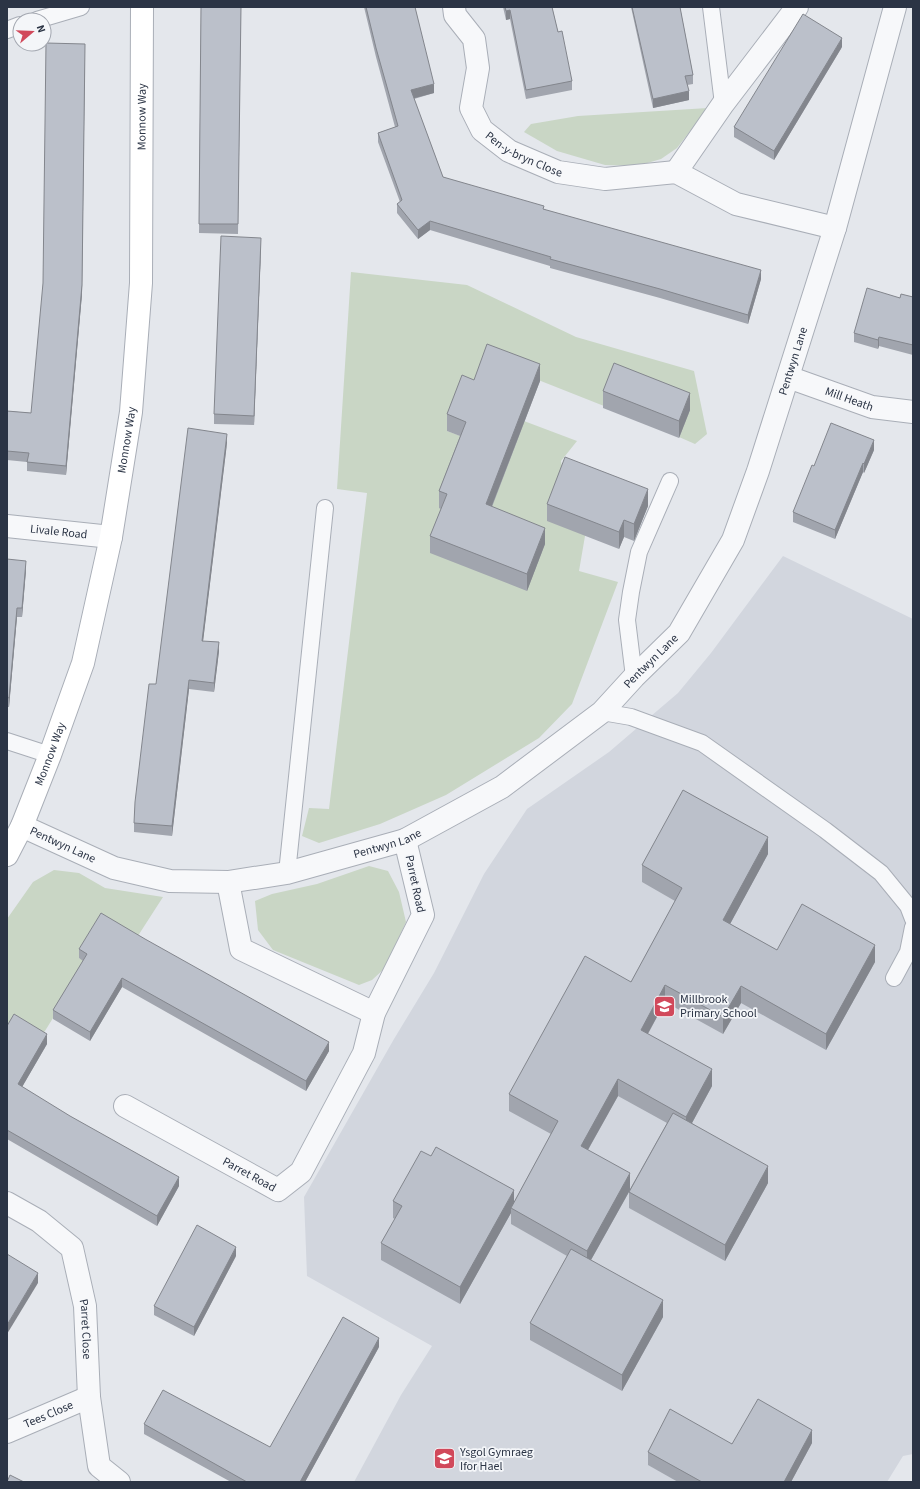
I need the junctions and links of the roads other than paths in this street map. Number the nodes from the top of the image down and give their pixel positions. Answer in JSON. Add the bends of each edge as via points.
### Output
{"nodes":[{"id":1,"x":81,"y":7,"type":"edge"},
{"id":2,"x":142,"y":7,"type":"edge"},
{"id":3,"x":454,"y":7,"type":"edge"},
{"id":4,"x":711,"y":7,"type":"edge"},
{"id":5,"x":796,"y":7,"type":"edge"},
{"id":6,"x":895,"y":7,"type":"edge"},
{"id":7,"x":52,"y":16,"type":"edge"},
{"id":8,"x":723,"y":104,"type":"junction"},
{"id":9,"x":676,"y":172,"type":"junction"},
{"id":10,"x":835,"y":228,"type":"junction"},
{"id":11,"x":788,"y":377,"type":"junction"},
{"id":12,"x":913,"y":412,"type":"edge"},
{"id":13,"x":670,"y":481,"type":"dead end"},
{"id":14,"x":325,"y":508,"type":"dead end"},
{"id":15,"x":7,"y":526,"type":"edge"},
{"id":16,"x":111,"y":537,"type":"junction"},
{"id":17,"x":634,"y":677,"type":"junction"},
{"id":18,"x":602,"y":712,"type":"junction"},
{"id":19,"x":7,"y":741,"type":"edge"},
{"id":20,"x":50,"y":755,"type":"junction"},
{"id":21,"x":22,"y":826,"type":"junction"},
{"id":22,"x":405,"y":840,"type":"junction"},
{"id":23,"x":7,"y":855,"type":"edge"},
{"id":24,"x":287,"y":873,"type":"junction"},
{"id":25,"x":228,"y":882,"type":"junction"},
{"id":26,"x":913,"y":919,"type":"edge"},
{"id":27,"x":913,"y":927,"type":"edge"},
{"id":28,"x":894,"y":978,"type":"dead end"},
{"id":29,"x":374,"y":1013,"type":"junction"},
{"id":30,"x":125,"y":1106,"type":"dead end"},
{"id":31,"x":7,"y":1203,"type":"edge"},
{"id":32,"x":89,"y":1397,"type":"junction"},
{"id":33,"x":7,"y":1432,"type":"edge"},
{"id":34,"x":119,"y":1482,"type":"edge"}],
"edges":[{"from":1,"to":7,"type":"lane"},
{"from":2,"to":16,"type":"street","name":"Monnow Way","via":[[141,283],[131,412]]},
{"from":3,"to":9,"type":"street","name":"Pen-y-bryn Close","via":[[455,15],[474,39],[478,68],[471,108],[482,130],[509,151],[558,172],[605,179]]},
{"from":4,"to":8,"type":"lane"},
{"from":5,"to":8,"type":"street"},
{"from":6,"to":10,"type":"street","name":"Pentwyn Lane"},
{"from":8,"to":9,"type":"street"},
{"from":9,"to":10,"type":"street","via":[[736,204]]},
{"from":10,"to":11,"type":"street","name":"Pentwyn Lane"},
{"from":11,"to":12,"type":"street","name":"Mill Heath","via":[[872,407]]},
{"from":11,"to":17,"type":"street","name":"Pentwyn Lane","via":[[758,471],[732,540],[679,633]]},
{"from":13,"to":17,"type":"lane","via":[[639,552],[634,579],[627,620]]},
{"from":14,"to":24,"type":"lane"},
{"from":15,"to":16,"type":"street","name":"Livale Road"},
{"from":16,"to":20,"type":"street","name":"Monnow Way","via":[[83,663]]},
{"from":17,"to":18,"type":"street","name":"Pentwyn Lane"},
{"from":18,"to":22,"type":"street","name":"Pentwyn Lane","via":[[502,787]]},
{"from":18,"to":26,"type":"lane","via":[[632,717],[702,743],[881,873],[908,906]]},
{"from":19,"to":20,"type":"lane"},
{"from":20,"to":21,"type":"street","name":"Monnow Way"},
{"from":21,"to":23,"type":"street","name":"Monnow Way"},
{"from":21,"to":25,"type":"street","name":"Pentwyn Lane","via":[[114,868],[170,881]]},
{"from":22,"to":24,"type":"street","name":"Pentwyn Lane"},
{"from":22,"to":29,"type":"street","name":"Parret Road","via":[[423,915]]},
{"from":24,"to":25,"type":"street","name":"Pentwyn Lane"},
{"from":25,"to":29,"type":"street","via":[[242,949]]},
{"from":27,"to":28,"type":"lane","via":[[908,952]]},
{"from":29,"to":30,"type":"street","name":"Parret Road","via":[[364,1053],[301,1172],[278,1190]]},
{"from":31,"to":32,"type":"street","name":"Parret Close","via":[[40,1221],[72,1248],[85,1306]]},
{"from":32,"to":33,"type":"street","name":"Tees Close"},
{"from":32,"to":34,"type":"street","name":"Parret Close","via":[[99,1466]]}]}
